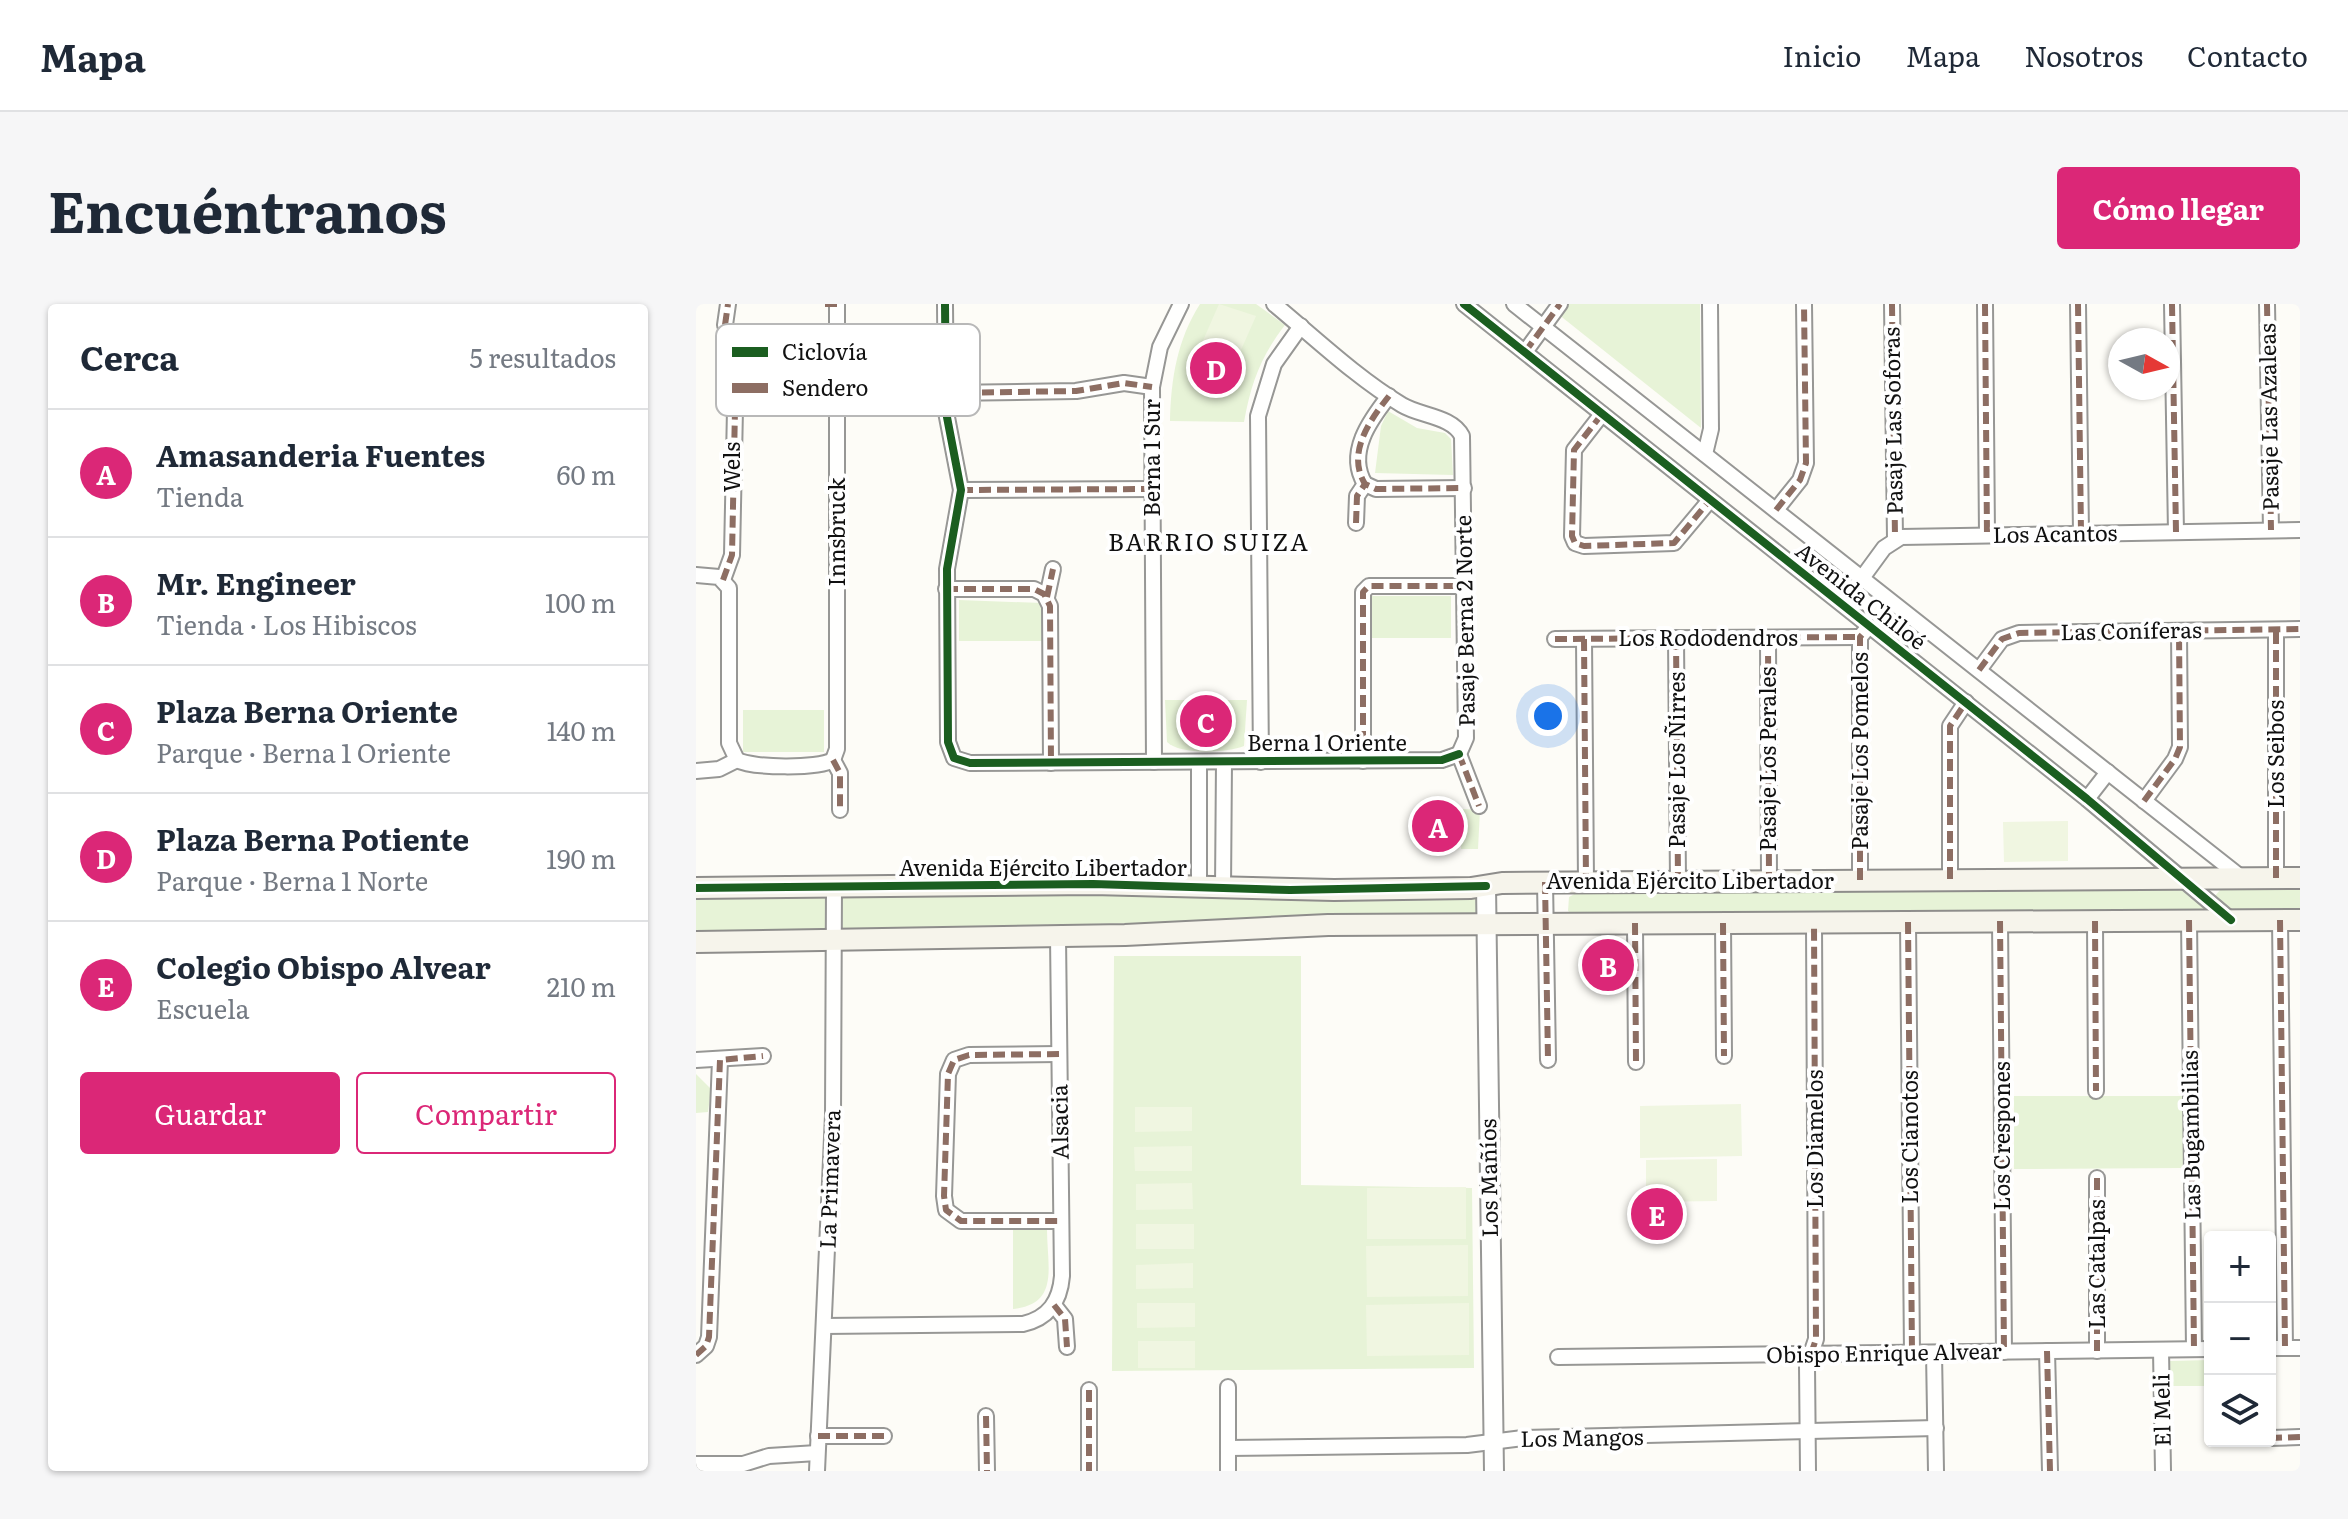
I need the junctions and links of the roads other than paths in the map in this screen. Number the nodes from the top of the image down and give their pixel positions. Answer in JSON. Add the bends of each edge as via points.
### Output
{"nodes":[{"id":1,"x":728,"y":304,"type":"edge"},
{"id":2,"x":825,"y":304,"type":"edge"},
{"id":3,"x":837,"y":304,"type":"edge"},
{"id":4,"x":945,"y":304,"type":"edge"},
{"id":5,"x":1181,"y":304,"type":"edge"},
{"id":6,"x":1274,"y":304,"type":"edge"},
{"id":7,"x":1464,"y":304,"type":"edge"},
{"id":8,"x":1514,"y":304,"type":"edge"},
{"id":9,"x":1560,"y":304,"type":"edge"},
{"id":10,"x":1710,"y":304,"type":"edge"},
{"id":11,"x":1804,"y":304,"type":"edge"},
{"id":12,"x":1892,"y":304,"type":"edge"},
{"id":13,"x":1985,"y":304,"type":"edge"},
{"id":14,"x":2078,"y":304,"type":"edge"},
{"id":15,"x":2172,"y":304,"type":"edge"},
{"id":16,"x":2267,"y":304,"type":"edge"},
{"id":17,"x":725,"y":324,"type":"edge"},
{"id":18,"x":945,"y":324,"type":"edge"},
{"id":19,"x":1301,"y":326,"type":"junction"},
{"id":20,"x":1543,"y":328,"type":"junction"},
{"id":21,"x":1525,"y":352,"type":"junction"},
{"id":22,"x":1152,"y":387,"type":"junction"},
{"id":23,"x":980,"y":392,"type":"edge"},
{"id":24,"x":1389,"y":396,"type":"junction"},
{"id":25,"x":1602,"y":414,"type":"junction"},
{"id":26,"x":735,"y":416,"type":"edge"},
{"id":27,"x":837,"y":416,"type":"edge"},
{"id":28,"x":950,"y":416,"type":"edge"},
{"id":29,"x":1705,"y":454,"type":"junction"},
{"id":30,"x":1365,"y":484,"type":"junction"},
{"id":31,"x":1464,"y":488,"type":"junction"},
{"id":32,"x":1152,"y":489,"type":"junction"},
{"id":33,"x":961,"y":490,"type":"junction"},
{"id":34,"x":1710,"y":500,"type":"junction"},
{"id":35,"x":1776,"y":510,"type":"junction"},
{"id":36,"x":1356,"y":523,"type":"dead end"},
{"id":37,"x":2271,"y":530,"type":"junction"},
{"id":38,"x":2300,"y":530,"type":"edge"},
{"id":39,"x":2176,"y":532,"type":"junction"},
{"id":40,"x":2081,"y":533,"type":"junction"},
{"id":41,"x":1987,"y":535,"type":"junction"},
{"id":42,"x":1895,"y":538,"type":"junction"},
{"id":43,"x":1053,"y":569,"type":"dead end"},
{"id":44,"x":696,"y":575,"type":"edge"},
{"id":45,"x":1862,"y":578,"type":"junction"},
{"id":46,"x":723,"y":580,"type":"junction"},
{"id":47,"x":1465,"y":586,"type":"junction"},
{"id":48,"x":946,"y":589,"type":"junction"},
{"id":49,"x":1047,"y":597,"type":"junction"},
{"id":50,"x":1843,"y":604,"type":"junction"},
{"id":51,"x":2300,"y":629,"type":"edge"},
{"id":52,"x":2276,"y":630,"type":"junction"},
{"id":53,"x":1865,"y":631,"type":"junction"},
{"id":54,"x":2179,"y":631,"type":"junction"},
{"id":55,"x":1676,"y":638,"type":"junction"},
{"id":56,"x":1768,"y":638,"type":"junction"},
{"id":57,"x":1555,"y":639,"type":"dead end"},
{"id":58,"x":1584,"y":639,"type":"junction"},
{"id":59,"x":1979,"y":670,"type":"junction"},
{"id":60,"x":1966,"y":702,"type":"junction"},
{"id":61,"x":1459,"y":754,"type":"junction"},
{"id":62,"x":737,"y":760,"type":"junction"},
{"id":63,"x":833,"y":760,"type":"junction"},
{"id":64,"x":1363,"y":761,"type":"junction"},
{"id":65,"x":1154,"y":762,"type":"junction"},
{"id":66,"x":1199,"y":762,"type":"junction"},
{"id":67,"x":1224,"y":762,"type":"junction"},
{"id":68,"x":1261,"y":762,"type":"junction"},
{"id":69,"x":1051,"y":763,"type":"junction"},
{"id":70,"x":696,"y":771,"type":"edge"},
{"id":71,"x":2108,"y":772,"type":"junction"},
{"id":72,"x":2087,"y":799,"type":"junction"},
{"id":73,"x":2144,"y":801,"type":"junction"},
{"id":74,"x":1479,"y":806,"type":"dead end"},
{"id":75,"x":840,"y":810,"type":"dead end"},
{"id":76,"x":2185,"y":878,"type":"junction"},
{"id":77,"x":2242,"y":878,"type":"junction"},
{"id":78,"x":2276,"y":878,"type":"junction"},
{"id":79,"x":2300,"y":878,"type":"edge"},
{"id":80,"x":1950,"y":879,"type":"junction"},
{"id":81,"x":1769,"y":880,"type":"junction"},
{"id":82,"x":1860,"y":880,"type":"junction"},
{"id":83,"x":1678,"y":881,"type":"junction"},
{"id":84,"x":1545,"y":882,"type":"junction"},
{"id":85,"x":1586,"y":882,"type":"junction"},
{"id":86,"x":1199,"y":886,"type":"junction"},
{"id":87,"x":1486,"y":886,"type":"junction"},
{"id":88,"x":834,"y":887,"type":"junction"},
{"id":89,"x":696,"y":888,"type":"edge"},
{"id":90,"x":1223,"y":888,"type":"junction"},
{"id":91,"x":2189,"y":920,"type":"junction"},
{"id":92,"x":2231,"y":920,"type":"junction"},
{"id":93,"x":2290,"y":920,"type":"edge"},
{"id":94,"x":2000,"y":921,"type":"junction"},
{"id":95,"x":2095,"y":921,"type":"junction"},
{"id":96,"x":1908,"y":922,"type":"junction"},
{"id":97,"x":1635,"y":923,"type":"junction"},
{"id":98,"x":1723,"y":923,"type":"junction"},
{"id":99,"x":1814,"y":923,"type":"junction"},
{"id":100,"x":1486,"y":924,"type":"junction"},
{"id":101,"x":1546,"y":924,"type":"junction"},
{"id":102,"x":1058,"y":937,"type":"junction"},
{"id":103,"x":834,"y":941,"type":"junction"},
{"id":104,"x":696,"y":942,"type":"edge"},
{"id":105,"x":1059,"y":1054,"type":"junction"},
{"id":106,"x":763,"y":1056,"type":"dead end"},
{"id":107,"x":1724,"y":1056,"type":"dead end"},
{"id":108,"x":696,"y":1060,"type":"edge"},
{"id":109,"x":720,"y":1060,"type":"junction"},
{"id":110,"x":1548,"y":1060,"type":"dead end"},
{"id":111,"x":1636,"y":1062,"type":"dead end"},
{"id":112,"x":2096,"y":1091,"type":"dead end"},
{"id":113,"x":2097,"y":1178,"type":"dead end"},
{"id":114,"x":1061,"y":1221,"type":"junction"},
{"id":115,"x":1054,"y":1305,"type":"junction"},
{"id":116,"x":824,"y":1326,"type":"junction"},
{"id":117,"x":1067,"y":1347,"type":"dead end"},
{"id":118,"x":2285,"y":1348,"type":"edge"},
{"id":119,"x":2194,"y":1349,"type":"junction"},
{"id":120,"x":2204,"y":1349,"type":"edge"},
{"id":121,"x":2161,"y":1350,"type":"junction"},
{"id":122,"x":2047,"y":1351,"type":"junction"},
{"id":123,"x":2097,"y":1351,"type":"junction"},
{"id":124,"x":700,"y":1352,"type":"edge"},
{"id":125,"x":2004,"y":1352,"type":"junction"},
{"id":126,"x":1912,"y":1353,"type":"junction"},
{"id":127,"x":1934,"y":1353,"type":"junction"},
{"id":128,"x":1811,"y":1354,"type":"junction"},
{"id":129,"x":1558,"y":1357,"type":"dead end"},
{"id":130,"x":1228,"y":1387,"type":"dead end"},
{"id":131,"x":1089,"y":1390,"type":"dead end"},
{"id":132,"x":986,"y":1416,"type":"dead end"},
{"id":133,"x":1936,"y":1428,"type":"junction"},
{"id":134,"x":1808,"y":1432,"type":"junction"},
{"id":135,"x":818,"y":1436,"type":"junction"},
{"id":136,"x":884,"y":1436,"type":"dead end"},
{"id":137,"x":2300,"y":1437,"type":"edge"},
{"id":138,"x":2276,"y":1438,"type":"edge"},
{"id":139,"x":1493,"y":1442,"type":"junction"},
{"id":140,"x":1228,"y":1448,"type":"junction"},
{"id":141,"x":817,"y":1453,"type":"junction"},
{"id":142,"x":696,"y":1464,"type":"edge"},
{"id":143,"x":743,"y":1464,"type":"junction"},
{"id":144,"x":762,"y":1471,"type":"edge"},
{"id":145,"x":817,"y":1471,"type":"edge"},
{"id":146,"x":987,"y":1471,"type":"edge"},
{"id":147,"x":1089,"y":1471,"type":"edge"},
{"id":148,"x":1228,"y":1471,"type":"edge"},
{"id":149,"x":1494,"y":1471,"type":"edge"},
{"id":150,"x":1808,"y":1471,"type":"edge"},
{"id":151,"x":1936,"y":1471,"type":"edge"},
{"id":152,"x":2050,"y":1471,"type":"edge"},
{"id":153,"x":2163,"y":1471,"type":"edge"}],
"edges":[{"from":1,"to":17,"type":"street"},
{"from":2,"to":3,"type":"street"},
{"from":4,"to":18,"type":"street"},
{"from":5,"to":22,"type":"street","name":"Berna 1 Sur","via":[[1160,347]]},
{"from":6,"to":19,"type":"street"},
{"from":7,"to":21,"type":"street","name":"Avenida Chiloé"},
{"from":8,"to":20,"type":"street","name":"Avenida Chiloé"},
{"from":9,"to":20,"type":"street"},
{"from":10,"to":29,"type":"street","via":[[1711,429]]},
{"from":11,"to":35,"type":"street","via":[[1806,463],[1800,480]]},
{"from":12,"to":42,"type":"street","name":"Pasaje Las Soforas"},
{"from":13,"to":41,"type":"street"},
{"from":14,"to":40,"type":"street"},
{"from":15,"to":39,"type":"street"},
{"from":16,"to":37,"type":"street","name":"Pasaje Las Azaleas"},
{"from":19,"to":24,"type":"street"},
{"from":19,"to":68,"type":"street","via":[[1268,376],[1258,416]]},
{"from":20,"to":21,"type":"street"},
{"from":20,"to":29,"type":"street","name":"Avenida Chiloé"},
{"from":21,"to":25,"type":"street","name":"Avenida Chiloé"},
{"from":22,"to":23,"type":"street","via":[[1124,383],[1076,391]]},
{"from":22,"to":32,"type":"street","name":"Berna 1 Sur"},
{"from":24,"to":30,"type":"street","via":[[1363,433]]},
{"from":24,"to":31,"type":"street","name":"Pasaje Berna 2 Norte","via":[[1459,431]]},
{"from":25,"to":34,"type":"street","name":"Avenida Chiloé"},
{"from":25,"to":34,"type":"street","via":[[1573,455],[1575,543],[1674,543]]},
{"from":26,"to":46,"type":"street","name":"Wels","via":[[732,555]]},
{"from":27,"to":63,"type":"street","name":"Innsbruck"},
{"from":28,"to":33,"type":"street"},
{"from":29,"to":35,"type":"street","name":"Avenida Chiloé"},
{"from":30,"to":31,"type":"street","via":[[1376,489]]},
{"from":30,"to":36,"type":"street","via":[[1357,496]]},
{"from":31,"to":47,"type":"street","name":"Pasaje Berna 2 Norte"},
{"from":32,"to":33,"type":"street"},
{"from":32,"to":65,"type":"street","name":"Berna 1 Sur"},
{"from":33,"to":48,"type":"street"},
{"from":34,"to":50,"type":"street","name":"Avenida Chiloé"},
{"from":35,"to":45,"type":"street","name":"Avenida Chiloé"},
{"from":37,"to":38,"type":"street","name":"Los Acantos"},
{"from":37,"to":39,"type":"street","name":"Los Acantos"},
{"from":39,"to":40,"type":"street","name":"Los Acantos"},
{"from":40,"to":41,"type":"street","name":"Los Acantos"},
{"from":41,"to":42,"type":"street","name":"Los Acantos"},
{"from":42,"to":45,"type":"street"},
{"from":43,"to":49,"type":"street"},
{"from":44,"to":46,"type":"street"},
{"from":45,"to":50,"type":"street"},
{"from":45,"to":59,"type":"street","name":"Avenida Chiloé"},
{"from":46,"to":62,"type":"street","name":"Wels","via":[[729,593],[729,743]]},
{"from":47,"to":61,"type":"street","name":"Pasaje Berna 2 Norte","via":[[1466,738]]},
{"from":47,"to":64,"type":"street","via":[[1369,586],[1363,592]]},
{"from":48,"to":49,"type":"street","via":[[1034,589]]},
{"from":48,"to":69,"type":"street","name":"Berna 1 Oriente","via":[[948,742],[954,758],[964,763]]},
{"from":49,"to":69,"type":"street"},
{"from":50,"to":53,"type":"street","name":"Avenida Chiloé"},
{"from":51,"to":52,"type":"street","name":"Las Coníferas"},
{"from":52,"to":54,"type":"street","name":"Las Coníferas"},
{"from":52,"to":78,"type":"street","name":"Los Seibos"},
{"from":53,"to":56,"type":"street","name":"Los Rododendros"},
{"from":53,"to":60,"type":"street","name":"Avenida Chiloé"},
{"from":53,"to":82,"type":"street","name":"Pasaje Los Pomelos"},
{"from":54,"to":59,"type":"street","name":"Las Coníferas","via":[[2014,633],[2002,639]]},
{"from":54,"to":73,"type":"street","via":[[2180,747]]},
{"from":55,"to":56,"type":"street","name":"Los Rododendros"},
{"from":55,"to":58,"type":"street","name":"Los Rododendros"},
{"from":55,"to":83,"type":"street","name":"Pasaje Los Ñirres"},
{"from":56,"to":81,"type":"street","name":"Pasaje Los Perales"},
{"from":57,"to":58,"type":"street","name":"Los Rododendros"},
{"from":58,"to":85,"type":"street"},
{"from":59,"to":71,"type":"street","name":"Avenida Chiloé"},
{"from":60,"to":72,"type":"street","name":"Avenida Chiloé"},
{"from":60,"to":80,"type":"street","via":[[1950,726]]},
{"from":61,"to":64,"type":"street","name":"Berna 1 Oriente","via":[[1449,760]]},
{"from":61,"to":74,"type":"street","name":"Pasaje Berna 2 Norte"},
{"from":62,"to":63,"type":"street","via":[[752,765],[819,765]]},
{"from":62,"to":70,"type":"street","via":[[719,769]]},
{"from":63,"to":75,"type":"street","via":[[840,773]]},
{"from":64,"to":68,"type":"street","name":"Berna 1 Oriente"},
{"from":65,"to":66,"type":"street","name":"Berna 1 Oriente"},
{"from":65,"to":69,"type":"street","name":"Berna 1 Oriente"},
{"from":66,"to":67,"type":"street","name":"Berna 1 Oriente"},
{"from":66,"to":86,"type":"street"},
{"from":67,"to":68,"type":"street","name":"Berna 1 Oriente"},
{"from":67,"to":90,"type":"street"},
{"from":71,"to":72,"type":"street"},
{"from":71,"to":73,"type":"street","name":"Avenida Chiloé"},
{"from":72,"to":76,"type":"street","name":"Avenida Chiloé"},
{"from":73,"to":77,"type":"street","name":"Avenida Chiloé"},
{"from":76,"to":77,"type":"main road","name":"Avenida Ejército Libertador"},
{"from":76,"to":80,"type":"main road","name":"Avenida Ejército Libertador"},
{"from":76,"to":92,"type":"street","name":"Avenida Chiloé"},
{"from":77,"to":78,"type":"main road","name":"Avenida Ejército Libertador"},
{"from":78,"to":79,"type":"main road","name":"Avenida Ejército Libertador"},
{"from":80,"to":82,"type":"main road","name":"Avenida Ejército Libertador"},
{"from":81,"to":82,"type":"main road","name":"Avenida Ejército Libertador"},
{"from":81,"to":83,"type":"main road","name":"Avenida Ejército Libertador"},
{"from":83,"to":85,"type":"main road","name":"Avenida Ejército Libertador"},
{"from":84,"to":85,"type":"main road","name":"Avenida Ejército Libertador"},
{"from":84,"to":87,"type":"main road","name":"Avenida Ejército Libertador"},
{"from":84,"to":101,"type":"street"},
{"from":86,"to":88,"type":"main road","name":"Avenida Ejército Libertador"},
{"from":86,"to":90,"type":"main road","name":"Avenida Ejército Libertador"},
{"from":87,"to":90,"type":"main road","name":"Avenida Ejército Libertador"},
{"from":87,"to":100,"type":"street","name":"Los Mañíos"},
{"from":88,"to":89,"type":"main road","name":"Avenida Ejército Libertador"},
{"from":88,"to":103,"type":"street","name":"La Primavera"},
{"from":91,"to":92,"type":"main road","name":"Avenida Ejército Libertador"},
{"from":91,"to":95,"type":"main road","name":"Avenida Ejército Libertador"},
{"from":91,"to":119,"type":"street","name":"Las Bugambilias"},
{"from":92,"to":93,"type":"main road","name":"Avenida Ejército Libertador"},
{"from":93,"to":118,"type":"street"},
{"from":94,"to":95,"type":"main road","name":"Avenida Ejército Libertador"},
{"from":94,"to":96,"type":"main road","name":"Avenida Ejército Libertador"},
{"from":94,"to":125,"type":"street","name":"Los Crespones"},
{"from":95,"to":112,"type":"street"},
{"from":96,"to":99,"type":"main road","name":"Avenida Ejército Libertador"},
{"from":96,"to":126,"type":"street","name":"Los Cianotos"},
{"from":97,"to":98,"type":"main road","name":"Avenida Ejército Libertador"},
{"from":97,"to":101,"type":"main road","name":"Avenida Ejército Libertador"},
{"from":97,"to":111,"type":"street"},
{"from":98,"to":99,"type":"main road","name":"Avenida Ejército Libertador"},
{"from":98,"to":107,"type":"street"},
{"from":99,"to":128,"type":"street","name":"Los Diamelos","via":[[1816,1339]]},
{"from":100,"to":101,"type":"main road","name":"Avenida Ejército Libertador"},
{"from":100,"to":102,"type":"main road","name":"Avenida Ejército Libertador"},
{"from":100,"to":139,"type":"street","name":"Los Mañíos"},
{"from":101,"to":110,"type":"street"},
{"from":102,"to":103,"type":"main road","name":"Avenida Ejército Libertador"},
{"from":102,"to":105,"type":"street","name":"Alsacia"},
{"from":103,"to":104,"type":"main road","name":"Avenida Ejército Libertador"},
{"from":103,"to":116,"type":"street","name":"La Primavera"},
{"from":105,"to":114,"type":"street","name":"Alsacia"},
{"from":105,"to":114,"type":"street","via":[[969,1055],[954,1060],[948,1074],[944,1196],[950,1215],[961,1221]]},
{"from":106,"to":109,"type":"street"},
{"from":108,"to":109,"type":"street"},
{"from":109,"to":124,"type":"street","via":[[709,1337]]},
{"from":113,"to":123,"type":"street","name":"Las Catalpas"},
{"from":114,"to":115,"type":"street","name":"Alsacia","via":[[1061,1287]]},
{"from":115,"to":116,"type":"street","via":[[1023,1324]]},
{"from":115,"to":117,"type":"street","name":"Alsacia","via":[[1065,1319]]},
{"from":116,"to":135,"type":"street","name":"La Primavera"},
{"from":119,"to":120,"type":"street","name":"Obispo Enrique Alvear"},
{"from":119,"to":121,"type":"street","name":"Obispo Enrique Alvear"},
{"from":121,"to":123,"type":"street","name":"Obispo Enrique Alvear"},
{"from":121,"to":153,"type":"street","name":"El Meli"},
{"from":122,"to":123,"type":"street","name":"Obispo Enrique Alvear"},
{"from":122,"to":125,"type":"street","name":"Obispo Enrique Alvear"},
{"from":122,"to":152,"type":"street"},
{"from":125,"to":127,"type":"street","name":"Obispo Enrique Alvear"},
{"from":126,"to":127,"type":"street","name":"Obispo Enrique Alvear"},
{"from":126,"to":128,"type":"street","name":"Obispo Enrique Alvear"},
{"from":127,"to":133,"type":"street"},
{"from":128,"to":129,"type":"street","name":"Obispo Enrique Alvear"},
{"from":128,"to":134,"type":"street","name":"Los Diamelos"},
{"from":130,"to":140,"type":"street"},
{"from":131,"to":147,"type":"street"},
{"from":132,"to":146,"type":"street"},
{"from":133,"to":134,"type":"street","name":"Los Mangos"},
{"from":133,"to":151,"type":"street"},
{"from":134,"to":139,"type":"street","name":"Los Mangos"},
{"from":134,"to":150,"type":"street","name":"Los Diamelos"},
{"from":135,"to":136,"type":"street"},
{"from":135,"to":141,"type":"street","name":"La Primavera"},
{"from":137,"to":138,"type":"street"},
{"from":139,"to":140,"type":"street","name":"Los Mangos"},
{"from":139,"to":149,"type":"street","name":"Los Mañíos"},
{"from":140,"to":148,"type":"street"},
{"from":141,"to":143,"type":"street","via":[[769,1456]]},
{"from":141,"to":145,"type":"street","name":"La Primavera"},
{"from":142,"to":143,"type":"street"},
{"from":143,"to":144,"type":"street"}]}
